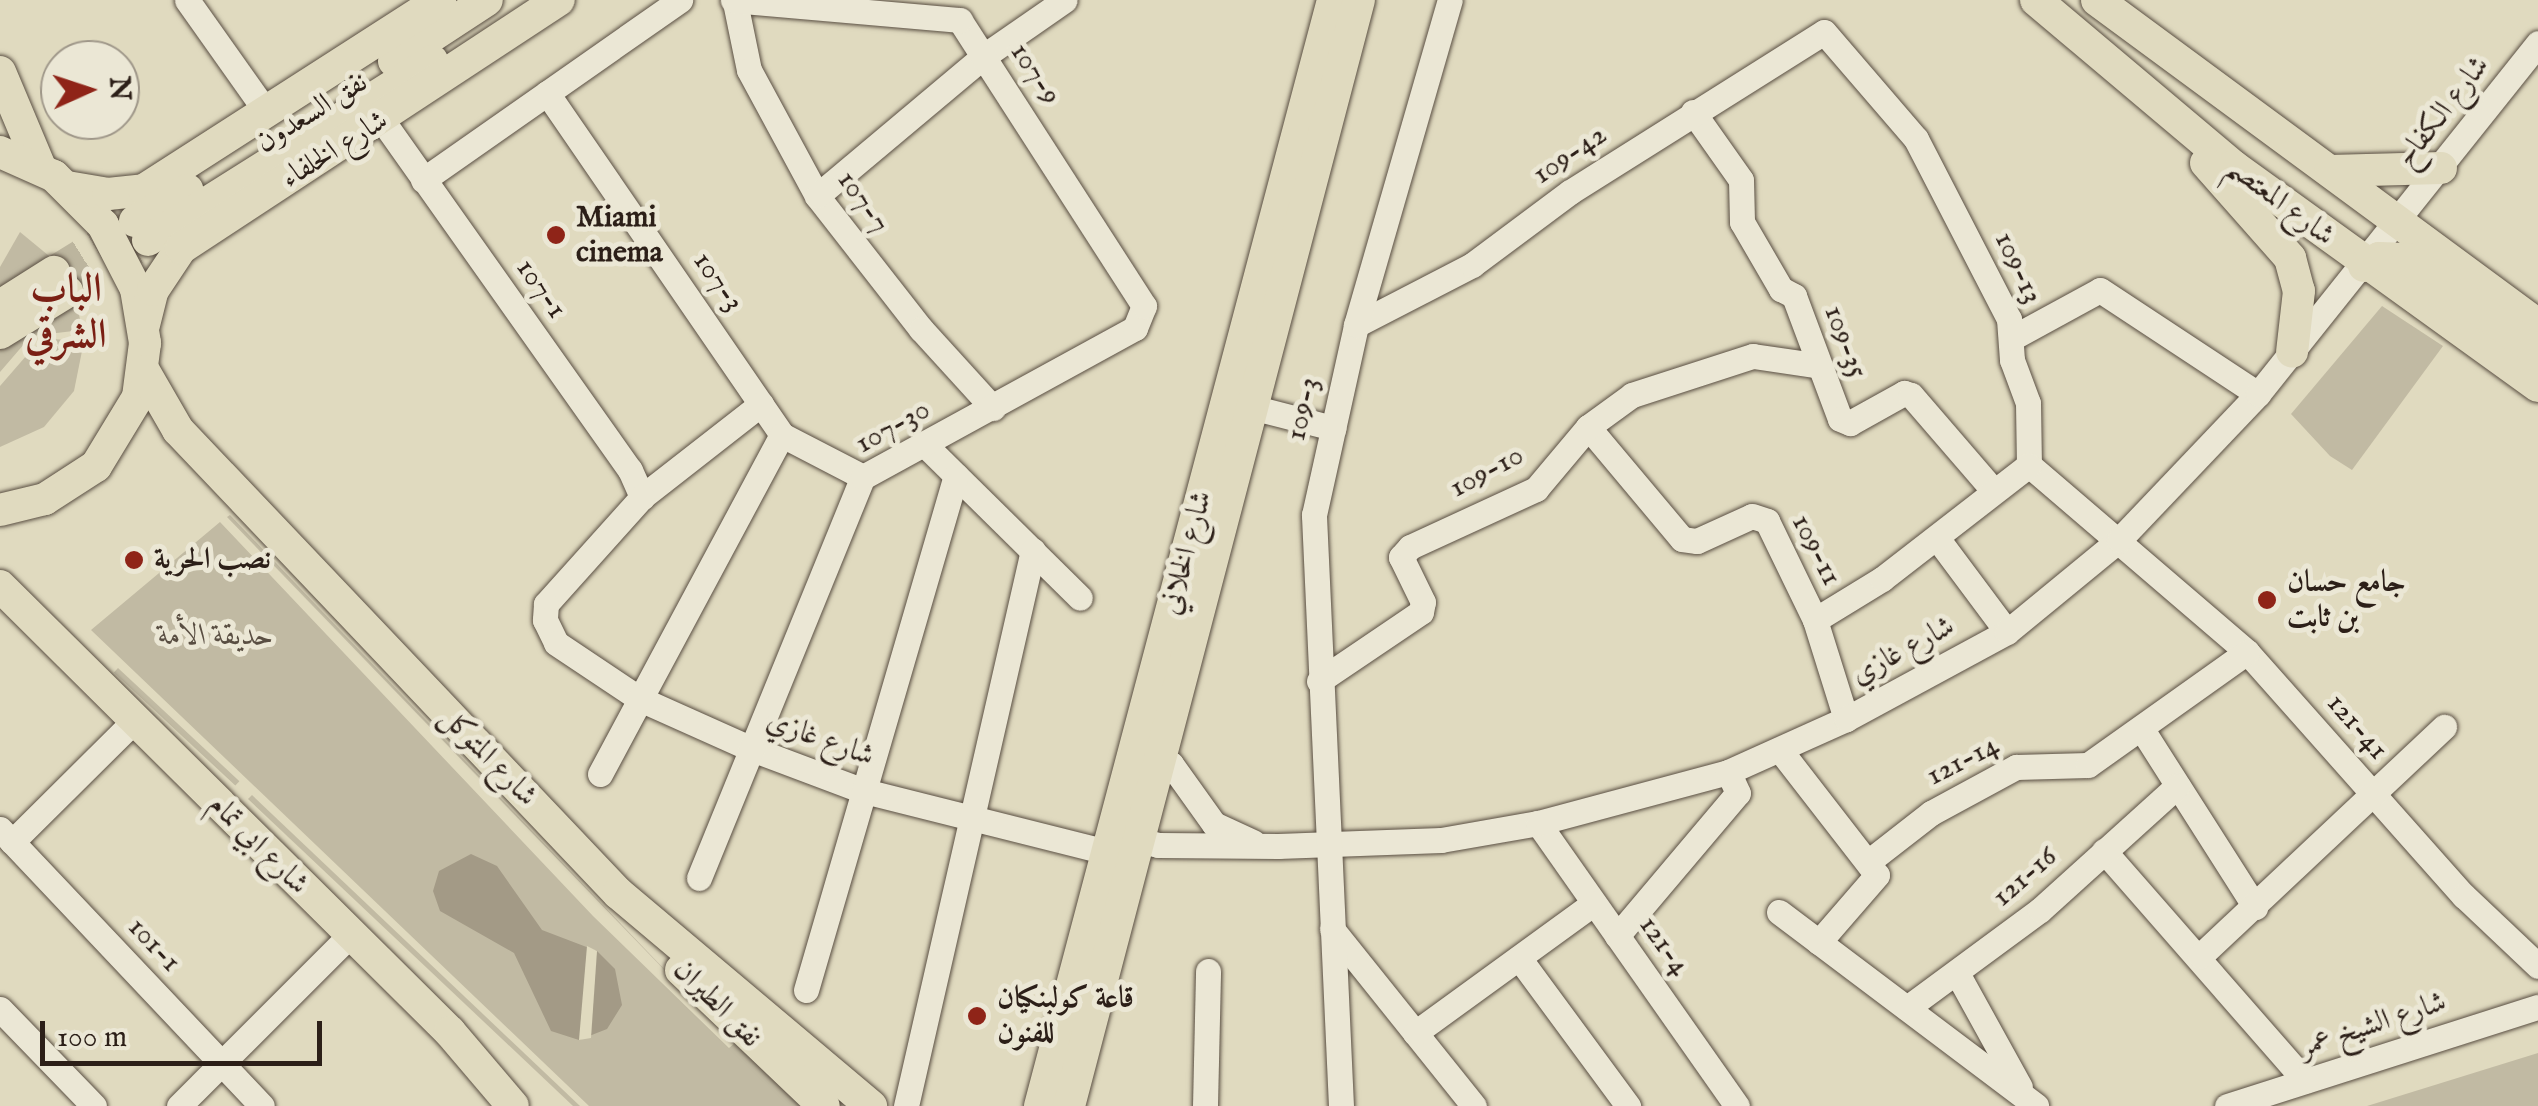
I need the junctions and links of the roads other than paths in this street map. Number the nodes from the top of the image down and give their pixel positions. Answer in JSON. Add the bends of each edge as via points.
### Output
{"nodes":[{"id":1,"x":188,"y":0,"type":"edge"},
{"id":2,"x":440,"y":0,"type":"edge"},
{"id":3,"x":486,"y":0,"type":"edge"},
{"id":4,"x":528,"y":0,"type":"edge"},
{"id":5,"x":559,"y":0,"type":"edge"},
{"id":6,"x":680,"y":0,"type":"edge"},
{"id":7,"x":1064,"y":0,"type":"edge"},
{"id":8,"x":1333,"y":0,"type":"edge"},
{"id":9,"x":1359,"y":0,"type":"edge"},
{"id":10,"x":1450,"y":0,"type":"edge"},
{"id":11,"x":2036,"y":0,"type":"edge"},
{"id":12,"x":2097,"y":0,"type":"edge"},
{"id":13,"x":734,"y":1,"type":"edge"},
{"id":14,"x":832,"y":4,"type":"edge"},
{"id":15,"x":1818,"y":31,"type":"joint"},
{"id":16,"x":2538,"y":43,"type":"edge"},
{"id":17,"x":984,"y":56,"type":"junction"},
{"id":18,"x":0,"y":72,"type":"edge"},
{"id":19,"x":547,"y":93,"type":"junction"},
{"id":20,"x":2150,"y":100,"type":"junction"},
{"id":21,"x":1693,"y":112,"type":"junction"},
{"id":22,"x":268,"y":113,"type":"junction"},
{"id":23,"x":382,"y":120,"type":"junction"},
{"id":24,"x":0,"y":152,"type":"edge"},
{"id":25,"x":40,"y":167,"type":"junction"},
{"id":26,"x":2441,"y":168,"type":"junction"},
{"id":27,"x":2330,"y":172,"type":"junction"},
{"id":28,"x":423,"y":180,"type":"junction"},
{"id":29,"x":67,"y":187,"type":"junction"},
{"id":30,"x":817,"y":196,"type":"junction"},
{"id":31,"x":2398,"y":220,"type":"junction"},
{"id":32,"x":2364,"y":266,"type":"junction"},
{"id":33,"x":0,"y":306,"type":"edge"},
{"id":34,"x":1144,"y":306,"type":"joint"},
{"id":35,"x":144,"y":325,"type":"junction"},
{"id":36,"x":2538,"y":325,"type":"edge"},
{"id":37,"x":1356,"y":326,"type":"junction"},
{"id":38,"x":0,"y":333,"type":"edge"},
{"id":39,"x":2012,"y":338,"type":"junction"},
{"id":40,"x":2292,"y":352,"type":"junction"},
{"id":41,"x":2538,"y":352,"type":"edge"},
{"id":42,"x":1815,"y":365,"type":"junction"},
{"id":43,"x":144,"y":371,"type":"junction"},
{"id":44,"x":2538,"y":386,"type":"edge"},
{"id":45,"x":2258,"y":394,"type":"junction"},
{"id":46,"x":761,"y":404,"type":"junction"},
{"id":47,"x":993,"y":408,"type":"junction"},
{"id":48,"x":1254,"y":408,"type":"junction"},
{"id":49,"x":1588,"y":427,"type":"junction"},
{"id":50,"x":1333,"y":428,"type":"junction"},
{"id":51,"x":782,"y":435,"type":"junction"},
{"id":52,"x":926,"y":446,"type":"junction"},
{"id":53,"x":2029,"y":465,"type":"junction"},
{"id":54,"x":956,"y":474,"type":"junction"},
{"id":55,"x":863,"y":477,"type":"junction"},
{"id":56,"x":1993,"y":490,"type":"junction"},
{"id":57,"x":642,"y":497,"type":"junction"},
{"id":58,"x":0,"y":510,"type":"edge"},
{"id":59,"x":1937,"y":538,"type":"junction"},
{"id":60,"x":2119,"y":540,"type":"junction"},
{"id":61,"x":1034,"y":550,"type":"junction"},
{"id":62,"x":0,"y":586,"type":"edge"},
{"id":63,"x":1080,"y":598,"type":"dead end"},
{"id":64,"x":1814,"y":620,"type":"junction"},
{"id":65,"x":2007,"y":632,"type":"junction"},
{"id":66,"x":2247,"y":652,"type":"junction"},
{"id":67,"x":1318,"y":682,"type":"junction"},
{"id":68,"x":640,"y":699,"type":"junction"},
{"id":69,"x":1846,"y":719,"type":"junction"},
{"id":70,"x":134,"y":720,"type":"junction"},
{"id":71,"x":2444,"y":728,"type":"dead end"},
{"id":72,"x":2142,"y":731,"type":"junction"},
{"id":73,"x":752,"y":749,"type":"junction"},
{"id":74,"x":1780,"y":750,"type":"junction"},
{"id":75,"x":1149,"y":753,"type":"junction"},
{"id":76,"x":1728,"y":772,"type":"junction"},
{"id":77,"x":600,"y":774,"type":"dead end"},
{"id":78,"x":2178,"y":786,"type":"junction"},
{"id":79,"x":864,"y":790,"type":"junction"},
{"id":80,"x":2374,"y":796,"type":"junction"},
{"id":81,"x":970,"y":818,"type":"junction"},
{"id":82,"x":1538,"y":823,"type":"junction"},
{"id":83,"x":6,"y":835,"type":"edge"},
{"id":84,"x":1121,"y":843,"type":"junction"},
{"id":85,"x":1328,"y":844,"type":"junction"},
{"id":86,"x":1278,"y":846,"type":"junction"},
{"id":87,"x":2104,"y":851,"type":"junction"},
{"id":88,"x":1868,"y":862,"type":"junction"},
{"id":89,"x":698,"y":878,"type":"dead end"},
{"id":90,"x":618,"y":894,"type":"junction"},
{"id":91,"x":1594,"y":903,"type":"junction"},
{"id":92,"x":2254,"y":906,"type":"junction"},
{"id":93,"x":1779,"y":912,"type":"dead end"},
{"id":94,"x":1332,"y":929,"type":"junction"},
{"id":95,"x":349,"y":936,"type":"junction"},
{"id":96,"x":1617,"y":936,"type":"junction"},
{"id":97,"x":1818,"y":942,"type":"junction"},
{"id":98,"x":2200,"y":956,"type":"junction"},
{"id":99,"x":1519,"y":958,"type":"junction"},
{"id":100,"x":2538,"y":966,"type":"edge"},
{"id":101,"x":1208,"y":972,"type":"dead end"},
{"id":102,"x":1957,"y":973,"type":"junction"},
{"id":103,"x":806,"y":990,"type":"dead end"},
{"id":104,"x":2538,"y":1007,"type":"edge"},
{"id":105,"x":0,"y":1008,"type":"edge"},
{"id":106,"x":1908,"y":1008,"type":"junction"},
{"id":107,"x":450,"y":1032,"type":"junction"},
{"id":108,"x":1415,"y":1033,"type":"junction"},
{"id":109,"x":222,"y":1064,"type":"junction"},
{"id":110,"x":2305,"y":1081,"type":"junction"},
{"id":111,"x":2032,"y":1102,"type":"edge"},
{"id":112,"x":94,"y":1106,"type":"edge"},
{"id":113,"x":180,"y":1106,"type":"edge"},
{"id":114,"x":262,"y":1106,"type":"edge"},
{"id":115,"x":513,"y":1106,"type":"edge"},
{"id":116,"x":536,"y":1106,"type":"edge"},
{"id":117,"x":824,"y":1106,"type":"edge"},
{"id":118,"x":870,"y":1106,"type":"edge"},
{"id":119,"x":906,"y":1106,"type":"edge"},
{"id":120,"x":1040,"y":1106,"type":"edge"},
{"id":121,"x":1070,"y":1106,"type":"edge"},
{"id":122,"x":1205,"y":1106,"type":"edge"},
{"id":123,"x":1341,"y":1106,"type":"edge"},
{"id":124,"x":1474,"y":1106,"type":"edge"},
{"id":125,"x":1628,"y":1106,"type":"edge"},
{"id":126,"x":1737,"y":1106,"type":"edge"},
{"id":127,"x":2227,"y":1106,"type":"edge"}],
"edges":[{"from":1,"to":22,"type":"street"},
{"from":2,"to":22,"type":"main road"},
{"from":3,"to":4,"type":"main road","name":"نفق السعدون","via":[[142,231]]},
{"from":5,"to":23,"type":"main road","name":"شارع الخلفاء"},
{"from":6,"to":19,"type":"street"},
{"from":7,"to":17,"type":"street"},
{"from":8,"to":75,"type":"main road","name":"شارع الخلاني"},
{"from":9,"to":48,"type":"main road","name":"شارع الخلاني"},
{"from":10,"to":37,"type":"street","name":"109-3"},
{"from":11,"to":20,"type":"main road","name":"شارع المعتصم"},
{"from":12,"to":27,"type":"main road","name":"شارع المعتصم"},
{"from":13,"to":14,"type":"street","name":"107-9"},
{"from":13,"to":30,"type":"street","name":"107-7","via":[[749,70]]},
{"from":14,"to":17,"type":"street","name":"107-9","via":[[952,15]]},
{"from":15,"to":21,"type":"street","name":"109-42","via":[[1768,70]]},
{"from":15,"to":39,"type":"street","name":"109-13","via":[[1916,139],[2009,319]]},
{"from":16,"to":26,"type":"street","name":"شارع الكفاح"},
{"from":17,"to":30,"type":"street"},
{"from":17,"to":34,"type":"street","name":"107-9"},
{"from":18,"to":25,"type":"main road"},
{"from":19,"to":28,"type":"street"},
{"from":19,"to":46,"type":"street","name":"107-3"},
{"from":20,"to":32,"type":"main road","name":"شارع المعتصم"},
{"from":20,"to":40,"type":"main road","via":[[2290,258],[2299,291]]},
{"from":21,"to":37,"type":"street","name":"109-42","via":[[1472,266]]},
{"from":21,"to":42,"type":"street","name":"109-35","via":[[1740,180],[1742,222],[1782,288],[1794,296]]},
{"from":22,"to":29,"type":"main road","via":[[144,190],[108,194]]},
{"from":23,"to":28,"type":"street","name":"107-1"},
{"from":23,"to":35,"type":"main road","name":"شارع الخلفاء","via":[[181,248],[153,290]]},
{"from":24,"to":25,"type":"main road"},
{"from":25,"to":29,"type":"main road"},
{"from":26,"to":27,"type":"main road"},
{"from":26,"to":31,"type":"street","name":"شارع الكفاح"},
{"from":27,"to":31,"type":"main road","name":"شارع المعتصم"},
{"from":28,"to":57,"type":"street","name":"107-1","via":[[630,470]]},
{"from":29,"to":35,"type":"main road","via":[[122,256]]},
{"from":30,"to":47,"type":"street","name":"107-7"},
{"from":31,"to":32,"type":"street","name":"شارع غازي"},
{"from":31,"to":36,"type":"main road","name":"شارع المعتصم"},
{"from":32,"to":40,"type":"street","name":"شارع غازي"},
{"from":32,"to":41,"type":"main road","via":[[2379,258],[2408,259]]},
{"from":32,"to":44,"type":"main road","name":"شارع المعتصم"},
{"from":33,"to":38,"type":"main road","via":[[60,282]]},
{"from":34,"to":47,"type":"street","name":"107-30","via":[[1135,328]]},
{"from":35,"to":43,"type":"main road"},
{"from":37,"to":50,"type":"street","name":"109-3"},
{"from":39,"to":45,"type":"street","via":[[2100,290]]},
{"from":39,"to":53,"type":"street","name":"109-13","via":[[2028,402]]},
{"from":40,"to":45,"type":"street","name":"شارع غازي"},
{"from":42,"to":49,"type":"street","name":"109-10","via":[[1753,356],[1704,376],[1660,383]]},
{"from":42,"to":56,"type":"street","name":"109-35","via":[[1844,422],[1911,395]]},
{"from":43,"to":58,"type":"main road","via":[[128,422],[96,466],[45,499]]},
{"from":43,"to":90,"type":"main road","name":"شارع المتوكل","via":[[178,430]]},
{"from":45,"to":60,"type":"street","name":"شارع غازي"},
{"from":46,"to":51,"type":"street","name":"107-3"},
{"from":46,"to":57,"type":"street"},
{"from":47,"to":52,"type":"street","name":"107-30"},
{"from":48,"to":50,"type":"street"},
{"from":48,"to":75,"type":"main road","name":"شارع الخلاني"},
{"from":49,"to":64,"type":"street","name":"109-11","via":[[1682,539],[1696,541],[1752,516],[1767,521]]},
{"from":49,"to":67,"type":"street","name":"109-10","via":[[1536,488],[1410,547],[1401,557],[1423,602],[1421,612]]},
{"from":50,"to":67,"type":"street","name":"109-3","via":[[1312,553]]},
{"from":51,"to":55,"type":"street","name":"107-3"},
{"from":51,"to":68,"type":"street"},
{"from":52,"to":54,"type":"street"},
{"from":52,"to":55,"type":"street","name":"107-30"},
{"from":53,"to":56,"type":"street"},
{"from":53,"to":60,"type":"street"},
{"from":54,"to":61,"type":"street"},
{"from":54,"to":79,"type":"street"},
{"from":55,"to":73,"type":"street","name":"107-30"},
{"from":56,"to":59,"type":"street"},
{"from":57,"to":68,"type":"street","name":"شارع غازي","via":[[546,604],[544,620],[556,642]]},
{"from":59,"to":64,"type":"street"},
{"from":59,"to":65,"type":"street"},
{"from":60,"to":65,"type":"street","name":"شارع غازي"},
{"from":60,"to":66,"type":"street","name":"121-41","via":[[2209,626]]},
{"from":61,"to":63,"type":"street"},
{"from":61,"to":81,"type":"street"},
{"from":62,"to":70,"type":"main road","name":"شارع ابي تمام"},
{"from":64,"to":69,"type":"street","name":"109-11"},
{"from":65,"to":69,"type":"street","name":"شارع غازي"},
{"from":66,"to":72,"type":"street","name":"121-14"},
{"from":66,"to":80,"type":"street","name":"121-41"},
{"from":67,"to":85,"type":"street","name":"109-3"},
{"from":68,"to":73,"type":"street","name":"شارع غازي"},
{"from":68,"to":77,"type":"street"},
{"from":69,"to":74,"type":"street","name":"شارع غازي"},
{"from":70,"to":83,"type":"street"},
{"from":70,"to":95,"type":"main road","name":"شارع ابي تمام"},
{"from":71,"to":80,"type":"street"},
{"from":72,"to":78,"type":"street"},
{"from":72,"to":88,"type":"street","name":"121-14","via":[[2088,765],[2016,767],[1931,813]]},
{"from":73,"to":79,"type":"street","name":"شارع غازي"},
{"from":73,"to":89,"type":"street","name":"107-30"},
{"from":74,"to":76,"type":"street","name":"شارع غازي"},
{"from":74,"to":88,"type":"street"},
{"from":75,"to":84,"type":"main road","name":"شارع الخلاني"},
{"from":75,"to":86,"type":"street","name":"شارع غازي","via":[[1214,824]]},
{"from":76,"to":82,"type":"street","name":"شارع غازي"},
{"from":76,"to":96,"type":"street","via":[[1738,793]]},
{"from":78,"to":87,"type":"street","name":"121-16"},
{"from":78,"to":92,"type":"street"},
{"from":79,"to":81,"type":"street","name":"شارع غازي"},
{"from":79,"to":103,"type":"street"},
{"from":80,"to":92,"type":"street"},
{"from":80,"to":100,"type":"street","name":"121-41"},
{"from":81,"to":84,"type":"street","name":"شارع غازي"},
{"from":81,"to":119,"type":"street"},
{"from":82,"to":85,"type":"street","name":"شارع غازي","via":[[1441,840]]},
{"from":82,"to":91,"type":"street","name":"121-4"},
{"from":83,"to":109,"type":"street","name":"101-1"},
{"from":84,"to":86,"type":"street","name":"شارع غازي"},
{"from":84,"to":120,"type":"main road","name":"شارع الخلاني"},
{"from":84,"to":121,"type":"main road","name":"شارع الخلاني"},
{"from":85,"to":86,"type":"street","name":"شارع غازي"},
{"from":85,"to":94,"type":"street","name":"109-3"},
{"from":87,"to":98,"type":"street"},
{"from":87,"to":102,"type":"street","name":"121-16"},
{"from":88,"to":97,"type":"street","via":[[1875,885]]},
{"from":90,"to":117,"type":"main road","name":"نفق الطيران","via":[[696,989]]},
{"from":90,"to":118,"type":"main road","name":"شارع المتوكل"},
{"from":91,"to":96,"type":"street","name":"121-4"},
{"from":91,"to":99,"type":"street"},
{"from":92,"to":98,"type":"street"},
{"from":93,"to":97,"type":"street"},
{"from":94,"to":108,"type":"street"},
{"from":94,"to":123,"type":"street","name":"109-3"},
{"from":95,"to":107,"type":"main road","name":"شارع ابي تمام"},
{"from":95,"to":109,"type":"street"},
{"from":96,"to":126,"type":"street","name":"121-4"},
{"from":97,"to":106,"type":"street"},
{"from":98,"to":110,"type":"street"},
{"from":99,"to":108,"type":"street"},
{"from":99,"to":125,"type":"street"},
{"from":101,"to":122,"type":"street"},
{"from":102,"to":106,"type":"street","name":"121-16"},
{"from":102,"to":111,"type":"street"},
{"from":104,"to":110,"type":"street","name":"شارع الشيخ عمر"},
{"from":105,"to":112,"type":"street"},
{"from":106,"to":111,"type":"street"},
{"from":107,"to":115,"type":"main road","name":"شارع ابي تمام"},
{"from":107,"to":116,"type":"main road"},
{"from":108,"to":124,"type":"street"},
{"from":109,"to":113,"type":"street"},
{"from":109,"to":114,"type":"street","name":"101-1"},
{"from":110,"to":127,"type":"street","name":"شارع الشيخ عمر"}]}
